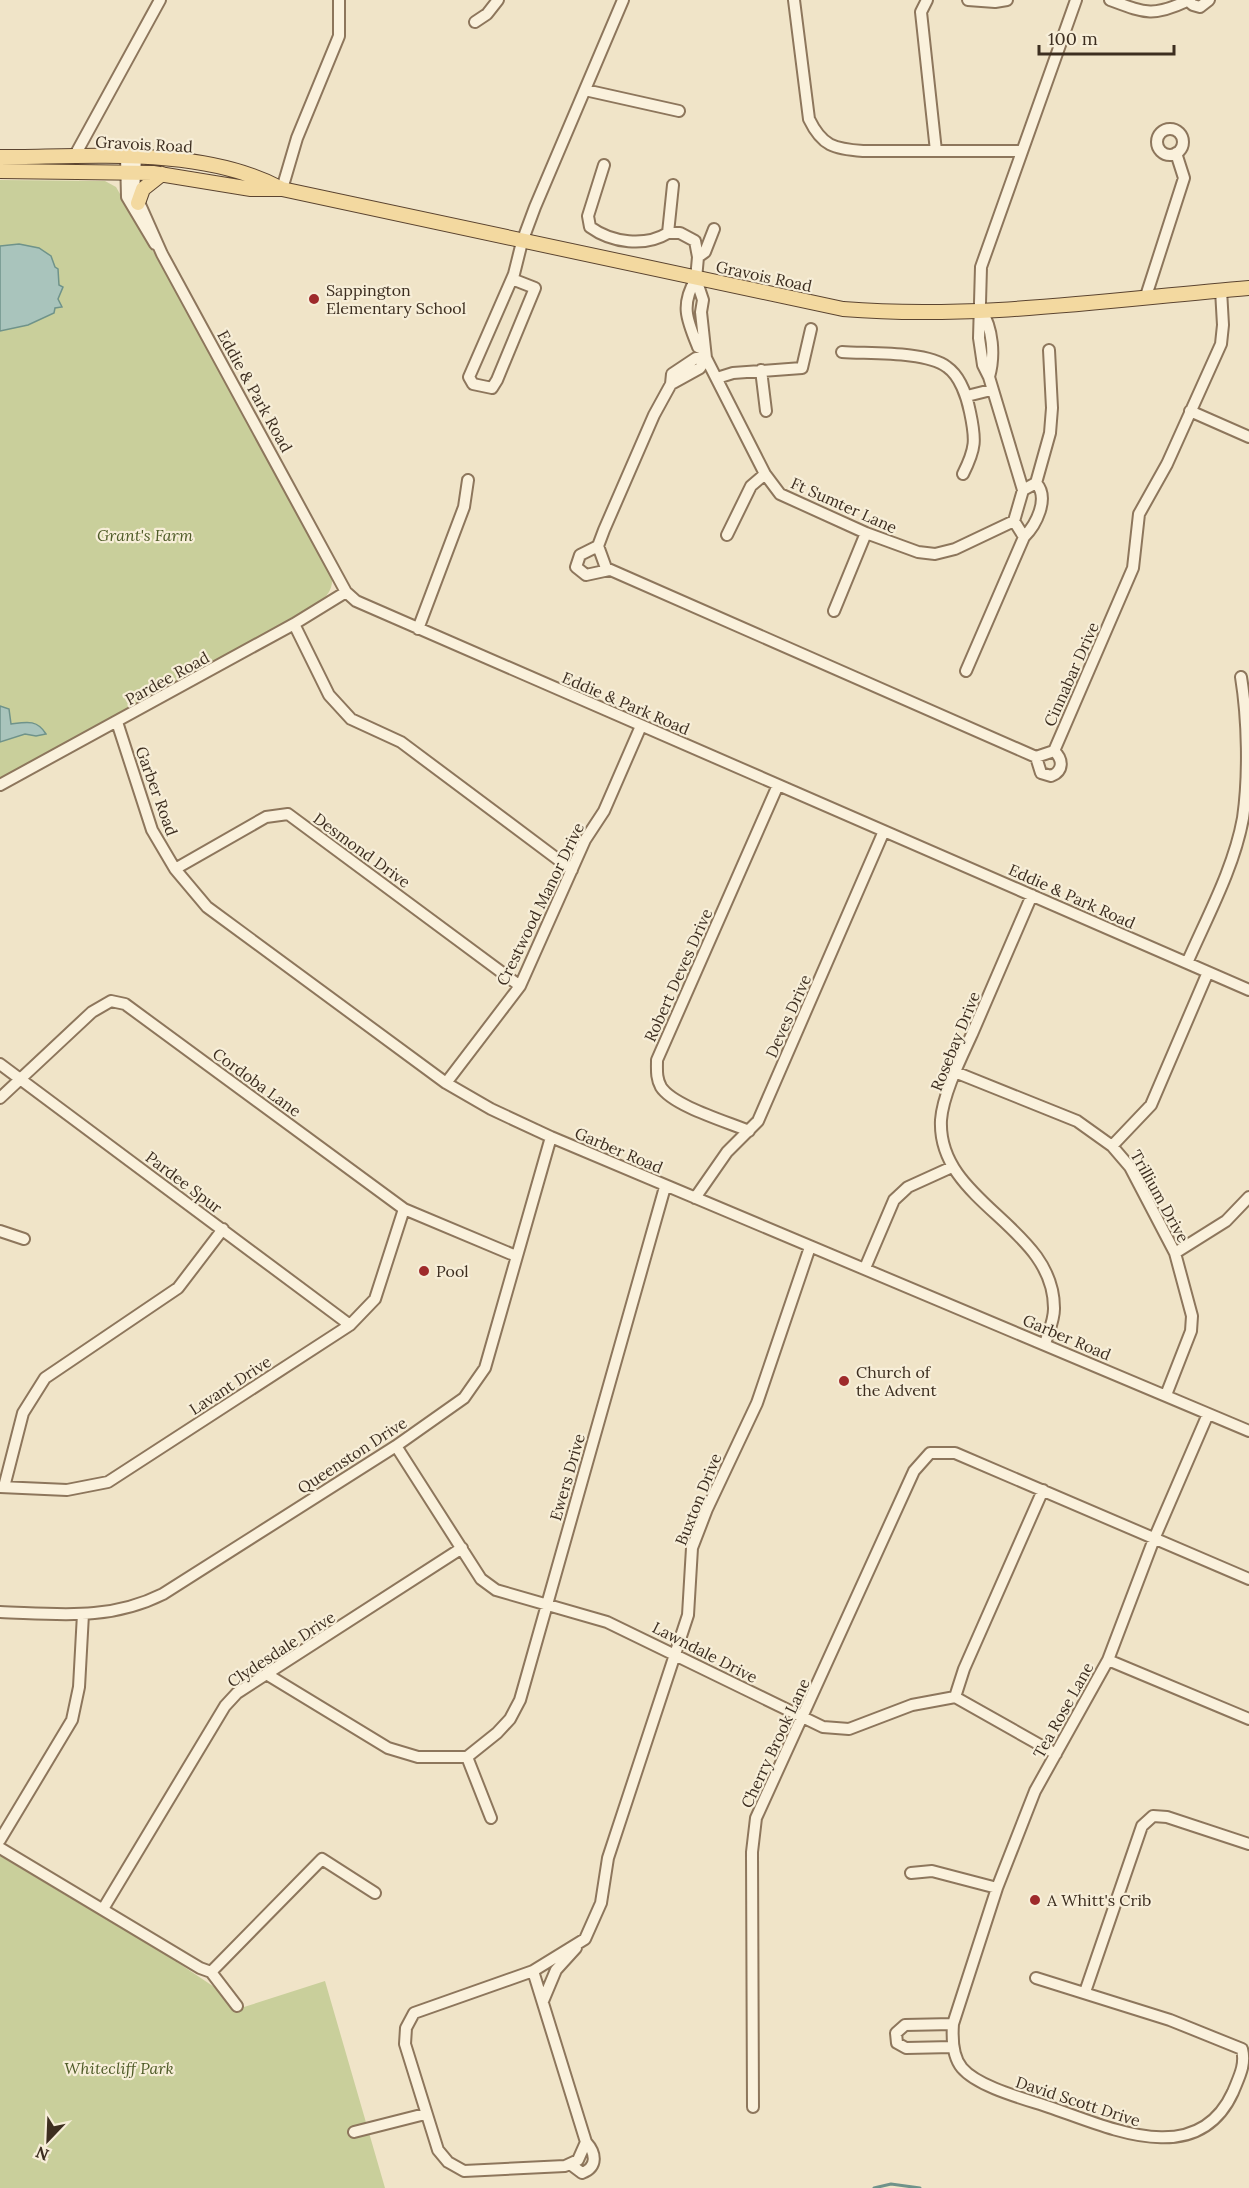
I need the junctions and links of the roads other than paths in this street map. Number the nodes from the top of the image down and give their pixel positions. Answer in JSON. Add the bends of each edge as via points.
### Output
{"nodes":[{"id":1,"x":160,"y":0,"type":"edge"},
{"id":2,"x":339,"y":0,"type":"edge"},
{"id":3,"x":498,"y":0,"type":"edge"},
{"id":4,"x":622,"y":0,"type":"edge"},
{"id":5,"x":794,"y":0,"type":"edge"},
{"id":6,"x":927,"y":0,"type":"edge"},
{"id":7,"x":968,"y":0,"type":"edge"},
{"id":8,"x":1006,"y":0,"type":"edge"},
{"id":9,"x":1076,"y":0,"type":"edge"},
{"id":10,"x":1110,"y":0,"type":"edge"},
{"id":11,"x":1209,"y":0,"type":"edge"},
{"id":12,"x":1187,"y":1,"type":"edge"},
{"id":13,"x":475,"y":22,"type":"dead end"},
{"id":14,"x":585,"y":90,"type":"junction"},
{"id":15,"x":679,"y":111,"type":"dead end"},
{"id":16,"x":936,"y":151,"type":"junction"},
{"id":17,"x":1020,"y":151,"type":"junction"},
{"id":18,"x":1176,"y":153,"type":"dead end"},
{"id":19,"x":0,"y":157,"type":"edge"},
{"id":20,"x":74,"y":157,"type":"junction"},
{"id":21,"x":131,"y":157,"type":"junction"},
{"id":22,"x":604,"y":165,"type":"dead end"},
{"id":23,"x":0,"y":171,"type":"edge"},
{"id":24,"x":130,"y":173,"type":"junction"},
{"id":25,"x":162,"y":174,"type":"junction"},
{"id":26,"x":673,"y":185,"type":"dead end"},
{"id":27,"x":282,"y":189,"type":"junction"},
{"id":28,"x":138,"y":203,"type":"junction"},
{"id":29,"x":714,"y":229,"type":"dead end"},
{"id":30,"x":668,"y":232,"type":"junction"},
{"id":31,"x":522,"y":242,"type":"junction"},
{"id":32,"x":162,"y":254,"type":"junction"},
{"id":33,"x":698,"y":257,"type":"junction"},
{"id":34,"x":512,"y":279,"type":"junction"},
{"id":35,"x":696,"y":279,"type":"junction"},
{"id":36,"x":1249,"y":288,"type":"edge"},
{"id":37,"x":1221,"y":290,"type":"junction"},
{"id":38,"x":1146,"y":296,"type":"junction"},
{"id":39,"x":981,"y":310,"type":"junction"},
{"id":40,"x":811,"y":329,"type":"dead end"},
{"id":41,"x":1049,"y":350,"type":"dead end"},
{"id":42,"x":842,"y":352,"type":"dead end"},
{"id":43,"x":705,"y":354,"type":"junction"},
{"id":44,"x":761,"y":370,"type":"junction"},
{"id":45,"x":717,"y":378,"type":"junction"},
{"id":46,"x":991,"y":390,"type":"junction"},
{"id":47,"x":967,"y":396,"type":"junction"},
{"id":48,"x":766,"y":411,"type":"dead end"},
{"id":49,"x":1190,"y":411,"type":"junction"},
{"id":50,"x":1249,"y":437,"type":"edge"},
{"id":51,"x":765,"y":474,"type":"junction"},
{"id":52,"x":963,"y":474,"type":"dead end"},
{"id":53,"x":468,"y":480,"type":"dead end"},
{"id":54,"x":1036,"y":483,"type":"junction"},
{"id":55,"x":1023,"y":490,"type":"junction"},
{"id":56,"x":1014,"y":521,"type":"junction"},
{"id":57,"x":866,"y":533,"type":"junction"},
{"id":58,"x":727,"y":535,"type":"dead end"},
{"id":59,"x":1024,"y":537,"type":"junction"},
{"id":60,"x":598,"y":546,"type":"junction"},
{"id":61,"x":609,"y":570,"type":"junction"},
{"id":62,"x":346,"y":592,"type":"junction"},
{"id":63,"x":834,"y":611,"type":"dead end"},
{"id":64,"x":294,"y":624,"type":"junction"},
{"id":65,"x":418,"y":628,"type":"junction"},
{"id":66,"x":966,"y":671,"type":"dead end"},
{"id":67,"x":1240,"y":677,"type":"dead end"},
{"id":68,"x":117,"y":722,"type":"junction"},
{"id":69,"x":640,"y":726,"type":"junction"},
{"id":70,"x":1054,"y":751,"type":"junction"},
{"id":71,"x":1036,"y":757,"type":"junction"},
{"id":72,"x":0,"y":785,"type":"edge"},
{"id":73,"x":778,"y":785,"type":"junction"},
{"id":74,"x":884,"y":831,"type":"junction"},
{"id":75,"x":175,"y":869,"type":"junction"},
{"id":76,"x":572,"y":870,"type":"junction"},
{"id":77,"x":1032,"y":895,"type":"junction"},
{"id":78,"x":1187,"y":963,"type":"junction"},
{"id":79,"x":1208,"y":972,"type":"junction"},
{"id":80,"x":520,"y":986,"type":"junction"},
{"id":81,"x":1249,"y":990,"type":"edge"},
{"id":82,"x":0,"y":1064,"type":"edge"},
{"id":83,"x":955,"y":1072,"type":"junction"},
{"id":84,"x":22,"y":1080,"type":"junction"},
{"id":85,"x":446,"y":1083,"type":"junction"},
{"id":86,"x":0,"y":1098,"type":"edge"},
{"id":87,"x":749,"y":1131,"type":"junction"},
{"id":88,"x":551,"y":1137,"type":"junction"},
{"id":89,"x":1112,"y":1146,"type":"junction"},
{"id":90,"x":952,"y":1167,"type":"junction"},
{"id":91,"x":665,"y":1187,"type":"junction"},
{"id":92,"x":1249,"y":1197,"type":"edge"},
{"id":93,"x":695,"y":1198,"type":"junction"},
{"id":94,"x":404,"y":1209,"type":"junction"},
{"id":95,"x":223,"y":1229,"type":"junction"},
{"id":96,"x":0,"y":1231,"type":"edge"},
{"id":97,"x":24,"y":1239,"type":"dead end"},
{"id":98,"x":810,"y":1246,"type":"junction"},
{"id":99,"x":1175,"y":1252,"type":"junction"},
{"id":100,"x":516,"y":1256,"type":"junction"},
{"id":101,"x":865,"y":1268,"type":"junction"},
{"id":102,"x":350,"y":1325,"type":"junction"},
{"id":103,"x":1045,"y":1344,"type":"junction"},
{"id":104,"x":1166,"y":1395,"type":"junction"},
{"id":105,"x":1208,"y":1414,"type":"junction"},
{"id":106,"x":1249,"y":1431,"type":"edge"},
{"id":107,"x":396,"y":1446,"type":"junction"},
{"id":108,"x":2,"y":1487,"type":"edge"},
{"id":109,"x":1043,"y":1490,"type":"junction"},
{"id":110,"x":1154,"y":1539,"type":"junction"},
{"id":111,"x":462,"y":1548,"type":"junction"},
{"id":112,"x":1249,"y":1579,"type":"edge"},
{"id":113,"x":546,"y":1605,"type":"junction"},
{"id":114,"x":0,"y":1612,"type":"edge"},
{"id":115,"x":82,"y":1614,"type":"junction"},
{"id":116,"x":676,"y":1656,"type":"junction"},
{"id":117,"x":1108,"y":1660,"type":"junction"},
{"id":118,"x":268,"y":1675,"type":"junction"},
{"id":119,"x":955,"y":1697,"type":"junction"},
{"id":120,"x":804,"y":1718,"type":"junction"},
{"id":121,"x":1249,"y":1719,"type":"edge"},
{"id":122,"x":1056,"y":1754,"type":"junction"},
{"id":123,"x":468,"y":1756,"type":"junction"},
{"id":124,"x":490,"y":1818,"type":"dead end"},
{"id":125,"x":0,"y":1840,"type":"edge"},
{"id":126,"x":1249,"y":1845,"type":"edge"},
{"id":127,"x":0,"y":1848,"type":"edge"},
{"id":128,"x":911,"y":1873,"type":"dead end"},
{"id":129,"x":997,"y":1888,"type":"junction"},
{"id":130,"x":375,"y":1893,"type":"dead end"},
{"id":131,"x":103,"y":1909,"type":"junction"},
{"id":132,"x":585,"y":1939,"type":"junction"},
{"id":133,"x":533,"y":1971,"type":"junction"},
{"id":134,"x":211,"y":1972,"type":"junction"},
{"id":135,"x":1036,"y":1978,"type":"dead end"},
{"id":136,"x":1085,"y":1992,"type":"junction"},
{"id":137,"x":543,"y":2001,"type":"junction"},
{"id":138,"x":237,"y":2006,"type":"dead end"},
{"id":139,"x":952,"y":2024,"type":"junction"},
{"id":140,"x":952,"y":2042,"type":"junction"},
{"id":141,"x":753,"y":2106,"type":"dead end"},
{"id":142,"x":425,"y":2114,"type":"junction"},
{"id":143,"x":354,"y":2132,"type":"dead end"}],
"edges":[{"from":1,"to":20,"type":"street"},
{"from":2,"to":27,"type":"street","via":[[339,36],[297,138]]},
{"from":3,"to":13,"type":"street"},
{"from":4,"to":14,"type":"street"},
{"from":5,"to":16,"type":"street","via":[[809,119],[817,136],[838,149]]},
{"from":6,"to":16,"type":"street","via":[[921,12]]},
{"from":7,"to":8,"type":"street"},
{"from":9,"to":17,"type":"street"},
{"from":10,"to":12,"type":"street","via":[[1143,12],[1165,12]]},
{"from":11,"to":12,"type":"street","via":[[1200,7]]},
{"from":14,"to":15,"type":"street"},
{"from":14,"to":31,"type":"street"},
{"from":16,"to":17,"type":"street"},
{"from":17,"to":39,"type":"street","via":[[981,267]]},
{"from":18,"to":38,"type":"street","via":[[1184,178]]},
{"from":19,"to":20,"type":"main road","name":"Gravois Road"},
{"from":20,"to":21,"type":"main road","name":"Gravois Road"},
{"from":21,"to":24,"type":"street","name":"Eddie & Park Road"},
{"from":21,"to":27,"type":"main road","name":"Gravois Road","via":[[254,174]]},
{"from":22,"to":30,"type":"street","via":[[588,216],[590,227],[638,243],[656,240]]},
{"from":23,"to":24,"type":"main road","name":"Gravois Road"},
{"from":24,"to":25,"type":"main road","name":"Gravois Road"},
{"from":24,"to":28,"type":"street","name":"Eddie & Park Road"},
{"from":24,"to":32,"type":"street","name":"Eddie & Park Road","via":[[127,197]]},
{"from":25,"to":27,"type":"main road","name":"Gravois Road","via":[[251,189]]},
{"from":25,"to":28,"type":"main road","via":[[143,189]]},
{"from":26,"to":30,"type":"street"},
{"from":27,"to":31,"type":"main road","name":"Gravois Road"},
{"from":28,"to":32,"type":"street","name":"Eddie & Park Road"},
{"from":29,"to":33,"type":"street","via":[[705,252]]},
{"from":30,"to":33,"type":"street","via":[[694,241]]},
{"from":31,"to":34,"type":"street"},
{"from":31,"to":35,"type":"main road","name":"Gravois Road"},
{"from":32,"to":62,"type":"street","name":"Eddie & Park Road"},
{"from":33,"to":35,"type":"street"},
{"from":34,"to":34,"type":"street","via":[[535,288],[492,388],[473,384],[469,376]]},
{"from":35,"to":39,"type":"main road","name":"Gravois Road","via":[[843,309]]},
{"from":35,"to":43,"type":"street","name":"Ft Sumter Lane","via":[[703,300]]},
{"from":35,"to":43,"type":"street","name":"Ft Sumter Lane","via":[[685,298],[687,322]]},
{"from":36,"to":37,"type":"main road","name":"Gravois Road"},
{"from":37,"to":38,"type":"main road","name":"Gravois Road"},
{"from":37,"to":49,"type":"street","name":"Cinnabar Drive","via":[[1221,344]]},
{"from":38,"to":39,"type":"main road","name":"Gravois Road"},
{"from":39,"to":46,"type":"street","via":[[990,324]]},
{"from":40,"to":44,"type":"street","via":[[802,368]]},
{"from":41,"to":54,"type":"street","via":[[1050,433]]},
{"from":42,"to":47,"type":"street","via":[[939,362],[950,368]]},
{"from":43,"to":45,"type":"street","name":"Ft Sumter Lane"},
{"from":43,"to":60,"type":"street","via":[[672,374],[671,384]]},
{"from":44,"to":45,"type":"street"},
{"from":44,"to":48,"type":"street"},
{"from":45,"to":51,"type":"street","name":"Ft Sumter Lane"},
{"from":46,"to":47,"type":"street"},
{"from":46,"to":55,"type":"street"},
{"from":47,"to":52,"type":"street","via":[[976,439]]},
{"from":49,"to":50,"type":"street"},
{"from":49,"to":70,"type":"street","name":"Cinnabar Drive","via":[[1139,514],[1133,568]]},
{"from":51,"to":57,"type":"street","name":"Ft Sumter Lane","via":[[780,494]]},
{"from":51,"to":58,"type":"street","via":[[751,486]]},
{"from":53,"to":65,"type":"street","via":[[464,507]]},
{"from":54,"to":55,"type":"street"},
{"from":54,"to":59,"type":"street","via":[[1041,488],[1042,500],[1032,529]]},
{"from":55,"to":56,"type":"street"},
{"from":56,"to":57,"type":"street","name":"Ft Sumter Lane","via":[[956,549],[935,554],[918,552]]},
{"from":56,"to":59,"type":"street"},
{"from":57,"to":63,"type":"street"},
{"from":59,"to":66,"type":"street"},
{"from":60,"to":61,"type":"street"},
{"from":60,"to":61,"type":"street","via":[[580,555],[576,567],[586,575]]},
{"from":61,"to":71,"type":"street"},
{"from":62,"to":64,"type":"street","name":"Pardee Road"},
{"from":62,"to":65,"type":"street","name":"Eddie & Park Road","via":[[356,601]]},
{"from":64,"to":68,"type":"street","name":"Pardee Road"},
{"from":64,"to":76,"type":"street","via":[[329,695],[351,719],[401,742]]},
{"from":65,"to":69,"type":"street","name":"Eddie & Park Road"},
{"from":67,"to":78,"type":"street","via":[[1248,722],[1244,818],[1230,863]]},
{"from":68,"to":72,"type":"street","name":"Pardee Road"},
{"from":68,"to":75,"type":"street","name":"Garber Road","via":[[152,830]]},
{"from":69,"to":73,"type":"street","name":"Eddie & Park Road"},
{"from":69,"to":76,"type":"street","name":"Crestwood Manor Drive","via":[[604,810]]},
{"from":70,"to":71,"type":"street","name":"Cinnabar Drive"},
{"from":70,"to":71,"type":"street","via":[[1061,765],[1051,776],[1041,773]]},
{"from":73,"to":74,"type":"street","name":"Eddie & Park Road"},
{"from":73,"to":87,"type":"street","name":"Robert Deves Drive","via":[[657,1060],[656,1074],[672,1098]]},
{"from":74,"to":77,"type":"street","name":"Eddie & Park Road"},
{"from":74,"to":87,"type":"street","name":"Deves Drive","via":[[758,1121]]},
{"from":75,"to":80,"type":"street","name":"Desmond Drive","via":[[266,817],[288,814]]},
{"from":75,"to":85,"type":"street","name":"Garber Road","via":[[207,907]]},
{"from":76,"to":80,"type":"street","name":"Crestwood Manor Drive"},
{"from":77,"to":78,"type":"street","name":"Eddie & Park Road"},
{"from":77,"to":83,"type":"street","name":"Rosebay Drive"},
{"from":78,"to":79,"type":"street","name":"Eddie & Park Road"},
{"from":79,"to":81,"type":"street","name":"Eddie & Park Road"},
{"from":79,"to":89,"type":"street","via":[[1151,1105]]},
{"from":80,"to":85,"type":"street","name":"Crestwood Manor Drive"},
{"from":82,"to":84,"type":"street","name":"Pardee Spur"},
{"from":83,"to":89,"type":"street","name":"Trillium Drive","via":[[1077,1121]]},
{"from":83,"to":90,"type":"street","name":"Rosebay Drive","via":[[941,1119]]},
{"from":84,"to":86,"type":"street","name":"Cordoba Lane"},
{"from":84,"to":94,"type":"street","name":"Cordoba Lane","via":[[92,1012],[111,1001],[125,1004]]},
{"from":84,"to":95,"type":"street","name":"Pardee Spur"},
{"from":85,"to":88,"type":"street","name":"Garber Road"},
{"from":87,"to":93,"type":"street","name":"Deves Drive","via":[[728,1152]]},
{"from":88,"to":91,"type":"street","name":"Garber Road"},
{"from":88,"to":100,"type":"street","name":"Queenston Drive"},
{"from":89,"to":99,"type":"street","name":"Trillium Drive","via":[[1130,1167]]},
{"from":90,"to":101,"type":"street","via":[[908,1187],[894,1200]]},
{"from":90,"to":103,"type":"street","via":[[1044,1265],[1054,1310]]},
{"from":91,"to":93,"type":"street","name":"Garber Road"},
{"from":91,"to":113,"type":"street","name":"Ewers Drive"},
{"from":92,"to":99,"type":"street","via":[[1226,1221]]},
{"from":93,"to":98,"type":"street","name":"Garber Road"},
{"from":94,"to":100,"type":"street","name":"Cordoba Lane"},
{"from":94,"to":102,"type":"street","name":"Lavant Drive","via":[[375,1299]]},
{"from":95,"to":102,"type":"street","name":"Pardee Spur"},
{"from":95,"to":108,"type":"street","via":[[178,1288],[45,1378],[23,1413]]},
{"from":96,"to":97,"type":"street"},
{"from":98,"to":101,"type":"street","name":"Garber Road"},
{"from":98,"to":116,"type":"street","name":"Buxton Drive","via":[[757,1403],[692,1548],[688,1615]]},
{"from":99,"to":104,"type":"street","name":"Trillium Drive","via":[[1192,1316],[1191,1331]]},
{"from":100,"to":107,"type":"street","name":"Queenston Drive","via":[[485,1368],[464,1398]]},
{"from":101,"to":103,"type":"street","name":"Garber Road"},
{"from":102,"to":108,"type":"street","name":"Lavant Drive","via":[[108,1482],[67,1490]]},
{"from":103,"to":104,"type":"street","name":"Garber Road"},
{"from":104,"to":105,"type":"street","name":"Garber Road"},
{"from":105,"to":106,"type":"street","name":"Garber Road"},
{"from":105,"to":110,"type":"street","name":"Tea Rose Lane"},
{"from":107,"to":111,"type":"street","name":"Lawndale Drive"},
{"from":107,"to":115,"type":"street","name":"Queenston Drive","via":[[163,1594],[123,1611]]},
{"from":109,"to":110,"type":"street"},
{"from":109,"to":119,"type":"street"},
{"from":109,"to":120,"type":"street","name":"Cherry Brook Lane","via":[[956,1453],[930,1453],[915,1471]]},
{"from":110,"to":112,"type":"street"},
{"from":110,"to":117,"type":"street","name":"Tea Rose Lane"},
{"from":111,"to":113,"type":"street","name":"Lawndale Drive","via":[[488,1586]]},
{"from":111,"to":118,"type":"street","name":"Clydesdale Drive"},
{"from":113,"to":116,"type":"street","name":"Lawndale Drive","via":[[607,1622]]},
{"from":113,"to":123,"type":"street","name":"Ewers Drive","via":[[520,1700],[510,1719]]},
{"from":114,"to":115,"type":"street","name":"Queenston Drive"},
{"from":115,"to":125,"type":"street","via":[[79,1687],[72,1720]]},
{"from":116,"to":120,"type":"street","name":"Lawndale Drive"},
{"from":116,"to":132,"type":"street","name":"Buxton Drive","via":[[608,1858],[601,1903]]},
{"from":117,"to":121,"type":"street"},
{"from":117,"to":122,"type":"street","name":"Tea Rose Lane"},
{"from":118,"to":123,"type":"street","via":[[388,1748],[418,1756]]},
{"from":118,"to":131,"type":"street","name":"Clydesdale Drive","via":[[237,1693],[225,1706]]},
{"from":119,"to":120,"type":"street","name":"Lawndale Drive","via":[[912,1705],[849,1729],[823,1726]]},
{"from":119,"to":122,"type":"street"},
{"from":120,"to":141,"type":"street","name":"Cherry Brook Lane","via":[[756,1818],[752,1852]]},
{"from":122,"to":129,"type":"street","name":"Tea Rose Lane","via":[[1035,1791]]},
{"from":123,"to":124,"type":"street"},
{"from":126,"to":136,"type":"street","via":[[1167,1817],[1153,1816],[1142,1826]]},
{"from":127,"to":131,"type":"street"},
{"from":128,"to":129,"type":"street","via":[[932,1871]]},
{"from":129,"to":139,"type":"street","name":"Tea Rose Lane"},
{"from":130,"to":134,"type":"street","via":[[322,1859]]},
{"from":131,"to":134,"type":"street"},
{"from":132,"to":133,"type":"street"},
{"from":132,"to":137,"type":"street","name":"Buxton Drive","via":[[556,1970]]},
{"from":133,"to":137,"type":"street"},
{"from":133,"to":142,"type":"street","via":[[414,2013],[406,2028],[405,2044]]},
{"from":134,"to":138,"type":"street"},
{"from":135,"to":136,"type":"street"},
{"from":136,"to":140,"type":"street","name":"David Scott Drive","via":[[1242,2049],[1240,2075],[1226,2107],[1194,2131],[1154,2139],[1139,2137],[993,2088],[962,2068]]},
{"from":137,"to":142,"type":"street","via":[[586,2142],[578,2160],[570,2164],[464,2170],[448,2162],[438,2150]]},
{"from":139,"to":140,"type":"street","name":"Tea Rose Lane"},
{"from":139,"to":140,"type":"street","via":[[905,2025],[896,2033],[897,2043],[906,2048]]},
{"from":142,"to":143,"type":"street"}]}
